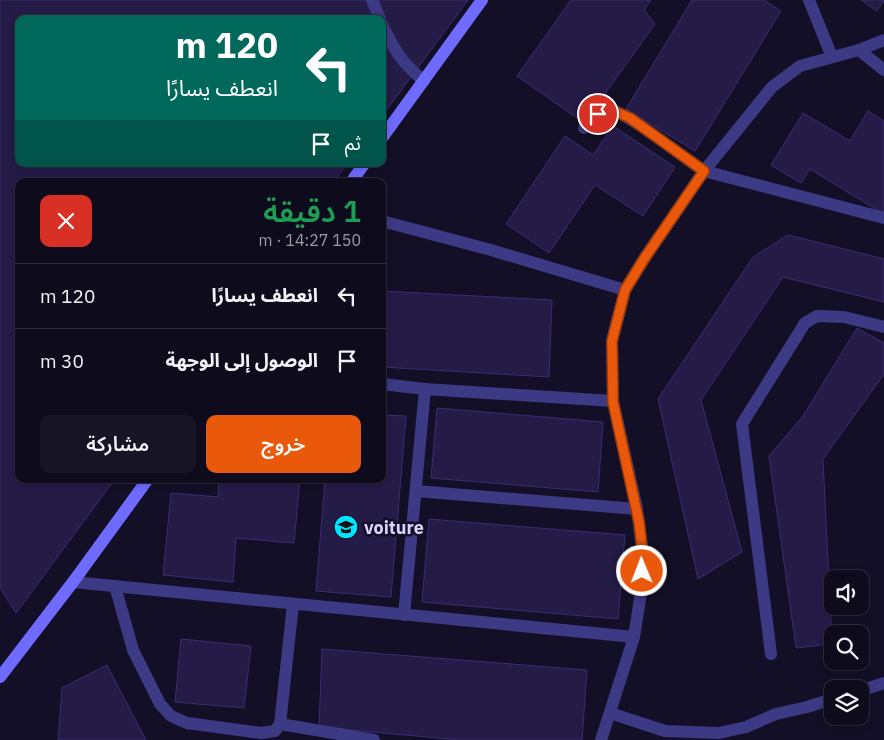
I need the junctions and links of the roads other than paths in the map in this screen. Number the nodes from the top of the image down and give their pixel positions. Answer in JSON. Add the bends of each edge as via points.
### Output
{"nodes":[{"id":1,"x":372,"y":0,"type":"edge"},
{"id":2,"x":482,"y":0,"type":"edge"},
{"id":3,"x":809,"y":0,"type":"edge"},
{"id":4,"x":378,"y":15,"type":"edge"},
{"id":5,"x":386,"y":33,"type":"edge"},
{"id":6,"x":884,"y":40,"type":"edge"},
{"id":7,"x":859,"y":50,"type":"junction"},
{"id":8,"x":832,"y":57,"type":"junction"},
{"id":9,"x":884,"y":70,"type":"edge"},
{"id":10,"x":424,"y":80,"type":"junction"},
{"id":11,"x":584,"y":128,"type":"dead end"},
{"id":12,"x":386,"y":132,"type":"edge"},
{"id":13,"x":362,"y":167,"type":"edge"},
{"id":14,"x":704,"y":171,"type":"junction"},
{"id":15,"x":354,"y":178,"type":"edge"},
{"id":16,"x":884,"y":218,"type":"edge"},
{"id":17,"x":386,"y":222,"type":"edge"},
{"id":18,"x":625,"y":290,"type":"junction"},
{"id":19,"x":884,"y":327,"type":"edge"},
{"id":20,"x":386,"y":384,"type":"edge"},
{"id":21,"x":425,"y":389,"type":"junction"},
{"id":22,"x":613,"y":402,"type":"junction"},
{"id":23,"x":145,"y":483,"type":"edge"},
{"id":24,"x":416,"y":491,"type":"junction"},
{"id":25,"x":637,"y":509,"type":"junction"},
{"id":26,"x":73,"y":582,"type":"junction"},
{"id":27,"x":115,"y":586,"type":"junction"},
{"id":28,"x":293,"y":604,"type":"junction"},
{"id":29,"x":404,"y":615,"type":"junction"},
{"id":30,"x":634,"y":637,"type":"junction"},
{"id":31,"x":771,"y":654,"type":"dead end"},
{"id":32,"x":0,"y":677,"type":"edge"},
{"id":33,"x":884,"y":683,"type":"edge"},
{"id":34,"x":869,"y":688,"type":"edge"},
{"id":35,"x":824,"y":702,"type":"edge"},
{"id":36,"x":610,"y":713,"type":"junction"},
{"id":37,"x":280,"y":724,"type":"junction"},
{"id":38,"x":374,"y":740,"type":"edge"},
{"id":39,"x":601,"y":740,"type":"edge"}],
"edges":[{"from":1,"to":4,"type":"street"},
{"from":2,"to":10,"type":"main road"},
{"from":3,"to":8,"type":"street"},
{"from":5,"to":10,"type":"street","via":[[406,66]]},
{"from":6,"to":7,"type":"street"},
{"from":7,"to":8,"type":"street"},
{"from":7,"to":9,"type":"street"},
{"from":8,"to":14,"type":"street","via":[[800,66],[772,87]]},
{"from":10,"to":12,"type":"main road"},
{"from":11,"to":14,"type":"street","via":[[598,114],[614,111],[630,118]]},
{"from":13,"to":15,"type":"main road"},
{"from":14,"to":16,"type":"street"},
{"from":14,"to":18,"type":"street"},
{"from":17,"to":18,"type":"street"},
{"from":18,"to":22,"type":"street","via":[[612,341]]},
{"from":19,"to":31,"type":"street","via":[[844,317],[817,316],[805,323],[742,424]]},
{"from":20,"to":21,"type":"street"},
{"from":21,"to":22,"type":"street"},
{"from":21,"to":24,"type":"street"},
{"from":22,"to":25,"type":"street"},
{"from":23,"to":26,"type":"main road"},
{"from":24,"to":25,"type":"street"},
{"from":24,"to":29,"type":"street"},
{"from":25,"to":30,"type":"street","via":[[643,556]]},
{"from":26,"to":27,"type":"street"},
{"from":26,"to":32,"type":"main road"},
{"from":27,"to":28,"type":"street"},
{"from":27,"to":37,"type":"street","via":[[133,650],[160,704],[171,716],[187,723],[261,733],[275,731]]},
{"from":28,"to":29,"type":"street"},
{"from":28,"to":37,"type":"street"},
{"from":29,"to":30,"type":"street"},
{"from":30,"to":36,"type":"street"},
{"from":33,"to":34,"type":"street"},
{"from":35,"to":36,"type":"street","via":[[719,733],[665,731]]},
{"from":36,"to":39,"type":"street"},
{"from":37,"to":38,"type":"street"}]}
